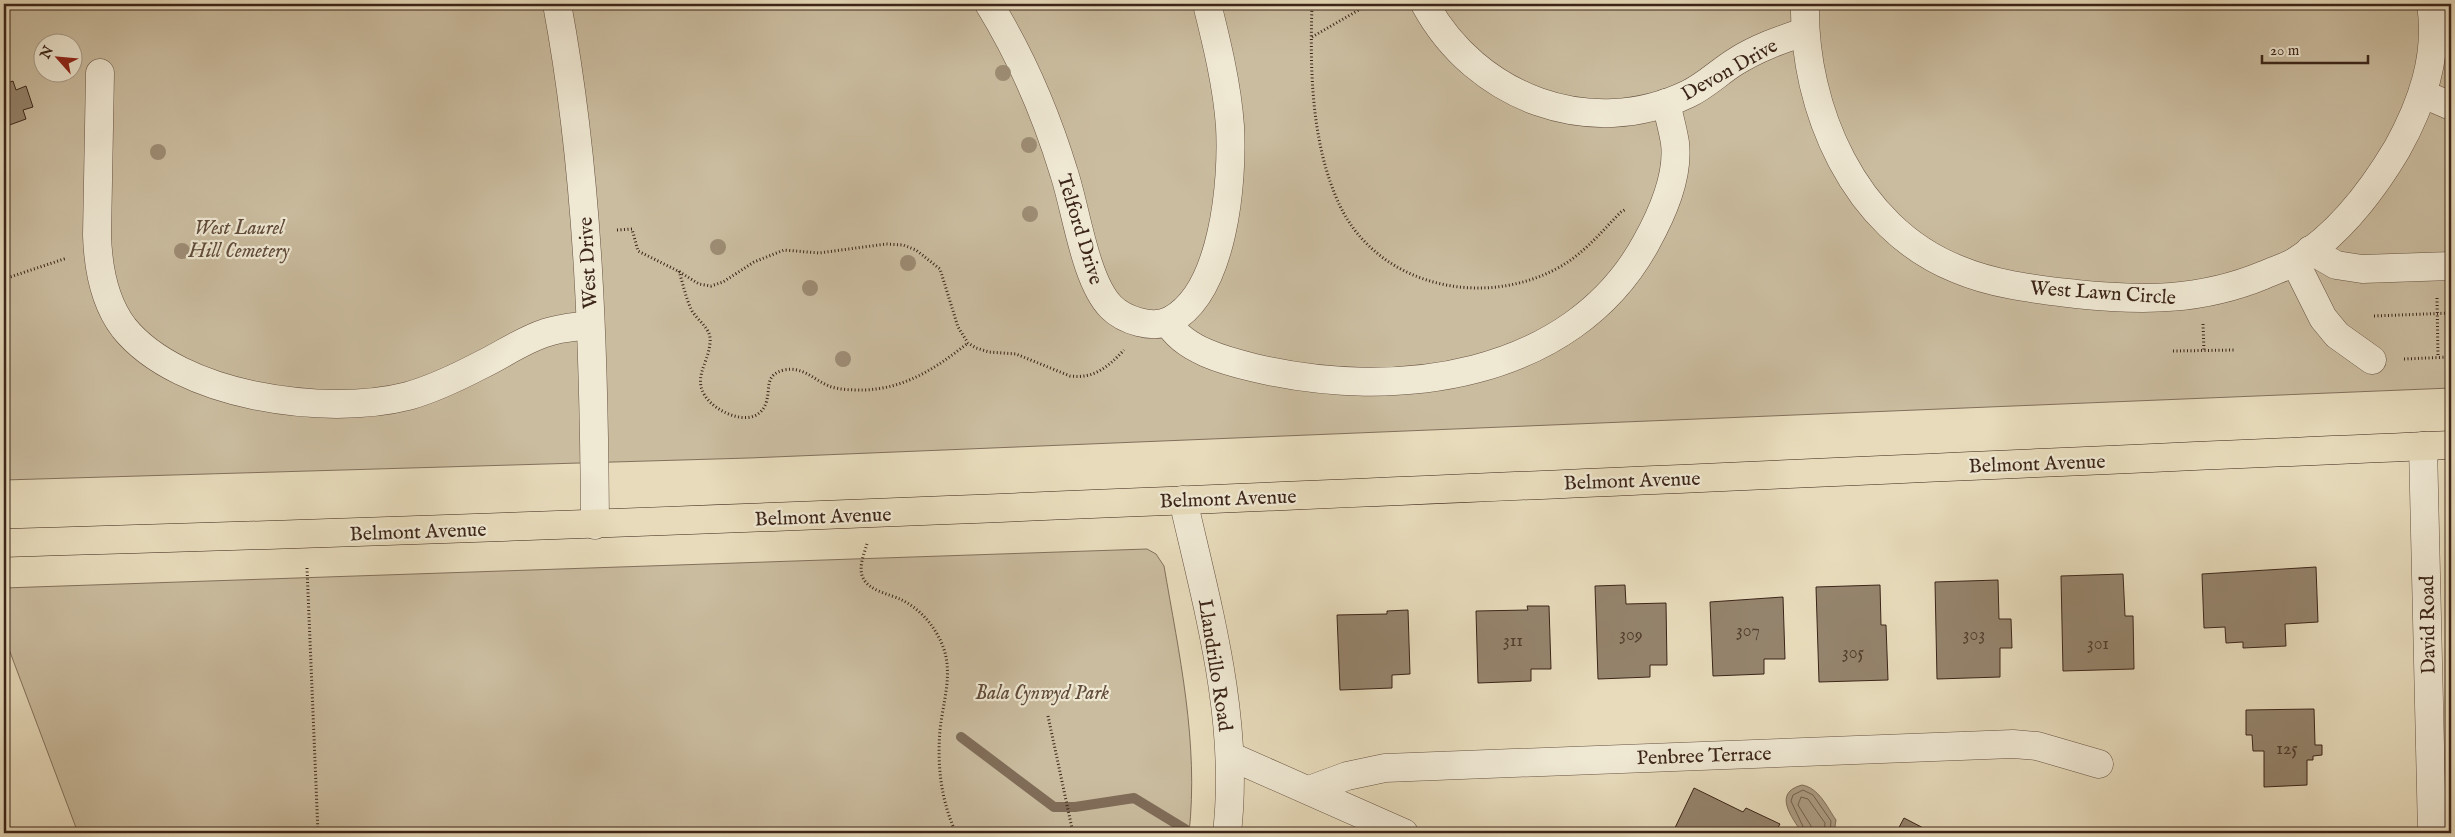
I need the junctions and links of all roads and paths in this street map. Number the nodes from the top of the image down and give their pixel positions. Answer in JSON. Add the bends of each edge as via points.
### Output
{"nodes":[{"id":1,"x":557,"y":4,"type":"edge"},
{"id":2,"x":990,"y":4,"type":"edge"},
{"id":3,"x":1207,"y":4,"type":"edge"},
{"id":4,"x":1312,"y":4,"type":"edge"},
{"id":5,"x":1368,"y":4,"type":"edge"},
{"id":6,"x":1425,"y":4,"type":"edge"},
{"id":7,"x":1805,"y":4,"type":"edge"},
{"id":8,"x":2431,"y":4,"type":"edge"},
{"id":9,"x":1804,"y":32,"type":"junction"},
{"id":10,"x":1311,"y":38,"type":"junction"},
{"id":11,"x":100,"y":73,"type":"dead end"},
{"id":12,"x":2423,"y":94,"type":"junction"},
{"id":13,"x":1666,"y":103,"type":"junction"},
{"id":14,"x":2451,"y":106,"type":"edge"},
{"id":15,"x":1665,"y":202,"type":"junction"},
{"id":16,"x":586,"y":233,"type":"junction"},
{"id":17,"x":97,"y":248,"type":"junction"},
{"id":18,"x":2303,"y":256,"type":"junction"},
{"id":19,"x":2443,"y":266,"type":"edge"},
{"id":20,"x":678,"y":271,"type":"junction"},
{"id":21,"x":4,"y":279,"type":"edge"},
{"id":22,"x":2451,"y":313,"type":"edge"},
{"id":23,"x":2438,"y":314,"type":"junction"},
{"id":24,"x":2374,"y":316,"type":"dead end"},
{"id":25,"x":1156,"y":322,"type":"junction"},
{"id":26,"x":590,"y":325,"type":"junction"},
{"id":27,"x":968,"y":343,"type":"junction"},
{"id":28,"x":2236,"y":350,"type":"dead end"},
{"id":29,"x":2173,"y":351,"type":"dead end"},
{"id":30,"x":2451,"y":357,"type":"edge"},
{"id":31,"x":2438,"y":358,"type":"junction"},
{"id":32,"x":2372,"y":360,"type":"joint"},
{"id":33,"x":2451,"y":445,"type":"edge"},
{"id":34,"x":2424,"y":446,"type":"junction"},
{"id":35,"x":1183,"y":500,"type":"junction"},
{"id":36,"x":594,"y":525,"type":"junction"},
{"id":37,"x":4,"y":543,"type":"edge"},
{"id":38,"x":867,"y":543,"type":"dead end"},
{"id":39,"x":307,"y":568,"type":"dead end"},
{"id":40,"x":1048,"y":716,"type":"dead end"},
{"id":41,"x":1230,"y":756,"type":"junction"},
{"id":42,"x":2099,"y":764,"type":"dead end"},
{"id":43,"x":1309,"y":790,"type":"junction"},
{"id":44,"x":318,"y":833,"type":"edge"},
{"id":45,"x":956,"y":833,"type":"edge"},
{"id":46,"x":1073,"y":833,"type":"edge"},
{"id":47,"x":1227,"y":833,"type":"edge"},
{"id":48,"x":1404,"y":833,"type":"edge"},
{"id":49,"x":2432,"y":833,"type":"edge"}],
"edges":[{"from":1,"to":16,"type":"street","name":"West Drive","via":[[574,111]]},
{"from":2,"to":25,"type":"street","name":"Telford Drive","via":[[1042,110],[1098,288],[1111,308],[1127,318]]},
{"from":3,"to":25,"type":"street","via":[[1230,126],[1230,167],[1224,215],[1214,261],[1199,294],[1186,310]]},
{"from":4,"to":10,"type":"path"},
{"from":5,"to":10,"type":"path"},
{"from":6,"to":13,"type":"street","name":"Devon Drive","via":[[1453,45],[1510,89],[1539,103],[1565,110],[1598,113],[1638,112]]},
{"from":7,"to":9,"type":"street","name":"West Lawn Circle"},
{"from":8,"to":12,"type":"street","name":"West Lawn Circle","via":[[2433,37]]},
{"from":9,"to":13,"type":"street","name":"Devon Drive","via":[[1765,45],[1689,93]]},
{"from":9,"to":18,"type":"street","name":"West Lawn Circle","via":[[1812,80],[1827,126],[1859,190],[1898,232],[1926,253],[1954,268],[1986,280],[2021,287],[2152,299],[2188,297],[2224,289]]},
{"from":10,"to":15,"type":"path","via":[[1317,124],[1336,198],[1361,238],[1397,267],[1444,286],[1467,289],[1510,286],[1533,280],[1580,253],[1621,212],[1645,203]]},
{"from":11,"to":17,"type":"street"},
{"from":12,"to":14,"type":"street"},
{"from":12,"to":18,"type":"street","name":"West Lawn Circle","via":[[2382,175],[2351,213]]},
{"from":13,"to":15,"type":"street","via":[[1675,145],[1673,176]]},
{"from":15,"to":25,"type":"street","via":[[1637,260],[1595,309],[1543,345],[1484,366],[1436,377],[1382,382],[1280,374],[1216,356]]},
{"from":16,"to":20,"type":"path","via":[[632,229],[638,251]]},
{"from":16,"to":26,"type":"street","name":"West Drive"},
{"from":17,"to":21,"type":"path"},
{"from":17,"to":26,"type":"street","via":[[104,286],[113,310],[139,343],[180,371],[235,390],[269,397],[341,404],[407,396],[444,383],[546,332]]},
{"from":18,"to":19,"type":"street","via":[[2362,269]]},
{"from":18,"to":32,"type":"street","via":[[2323,318],[2337,335]]},
{"from":19,"to":23,"type":"path"},
{"from":20,"to":27,"type":"path","via":[[699,284],[711,286],[724,282],[754,262],[784,250],[819,253],[886,244],[903,245],[916,250],[940,269],[958,326]]},
{"from":20,"to":27,"type":"path","via":[[692,311],[708,331],[710,343],[700,372],[703,392],[720,410],[740,418],[760,410],[766,403],[768,382],[782,371],[806,372],[829,386],[884,390],[939,366]]},
{"from":22,"to":23,"type":"path"},
{"from":23,"to":24,"type":"path"},
{"from":23,"to":31,"type":"path"},
{"from":25,"to":27,"type":"path","via":[[1104,369],[1078,377],[1016,354],[989,352]]},
{"from":26,"to":36,"type":"street","name":"West Drive"},
{"from":28,"to":29,"type":"path"},
{"from":30,"to":31,"type":"path"},
{"from":31,"to":32,"type":"path"},
{"from":33,"to":34,"type":"main road","name":"Belmont Avenue"},
{"from":34,"to":35,"type":"main road","name":"Belmont Avenue"},
{"from":34,"to":49,"type":"street","name":"David Road"},
{"from":35,"to":36,"type":"main road","name":"Belmont Avenue"},
{"from":35,"to":41,"type":"street","name":"Llandrillo Road","via":[[1211,620]]},
{"from":36,"to":37,"type":"main road","name":"Belmont Avenue"},
{"from":38,"to":45,"type":"path","via":[[862,561],[863,577],[872,588],[904,600],[930,622],[943,645],[949,684],[940,729],[939,782]]},
{"from":39,"to":44,"type":"path"},
{"from":40,"to":46,"type":"path"},
{"from":41,"to":43,"type":"street"},
{"from":41,"to":47,"type":"street","name":"Llandrillo Road"},
{"from":42,"to":43,"type":"street","name":"Penbree Terrace","via":[[2047,748],[2013,744],[1873,748],[1385,768],[1347,776]]},
{"from":43,"to":48,"type":"street"}]}
